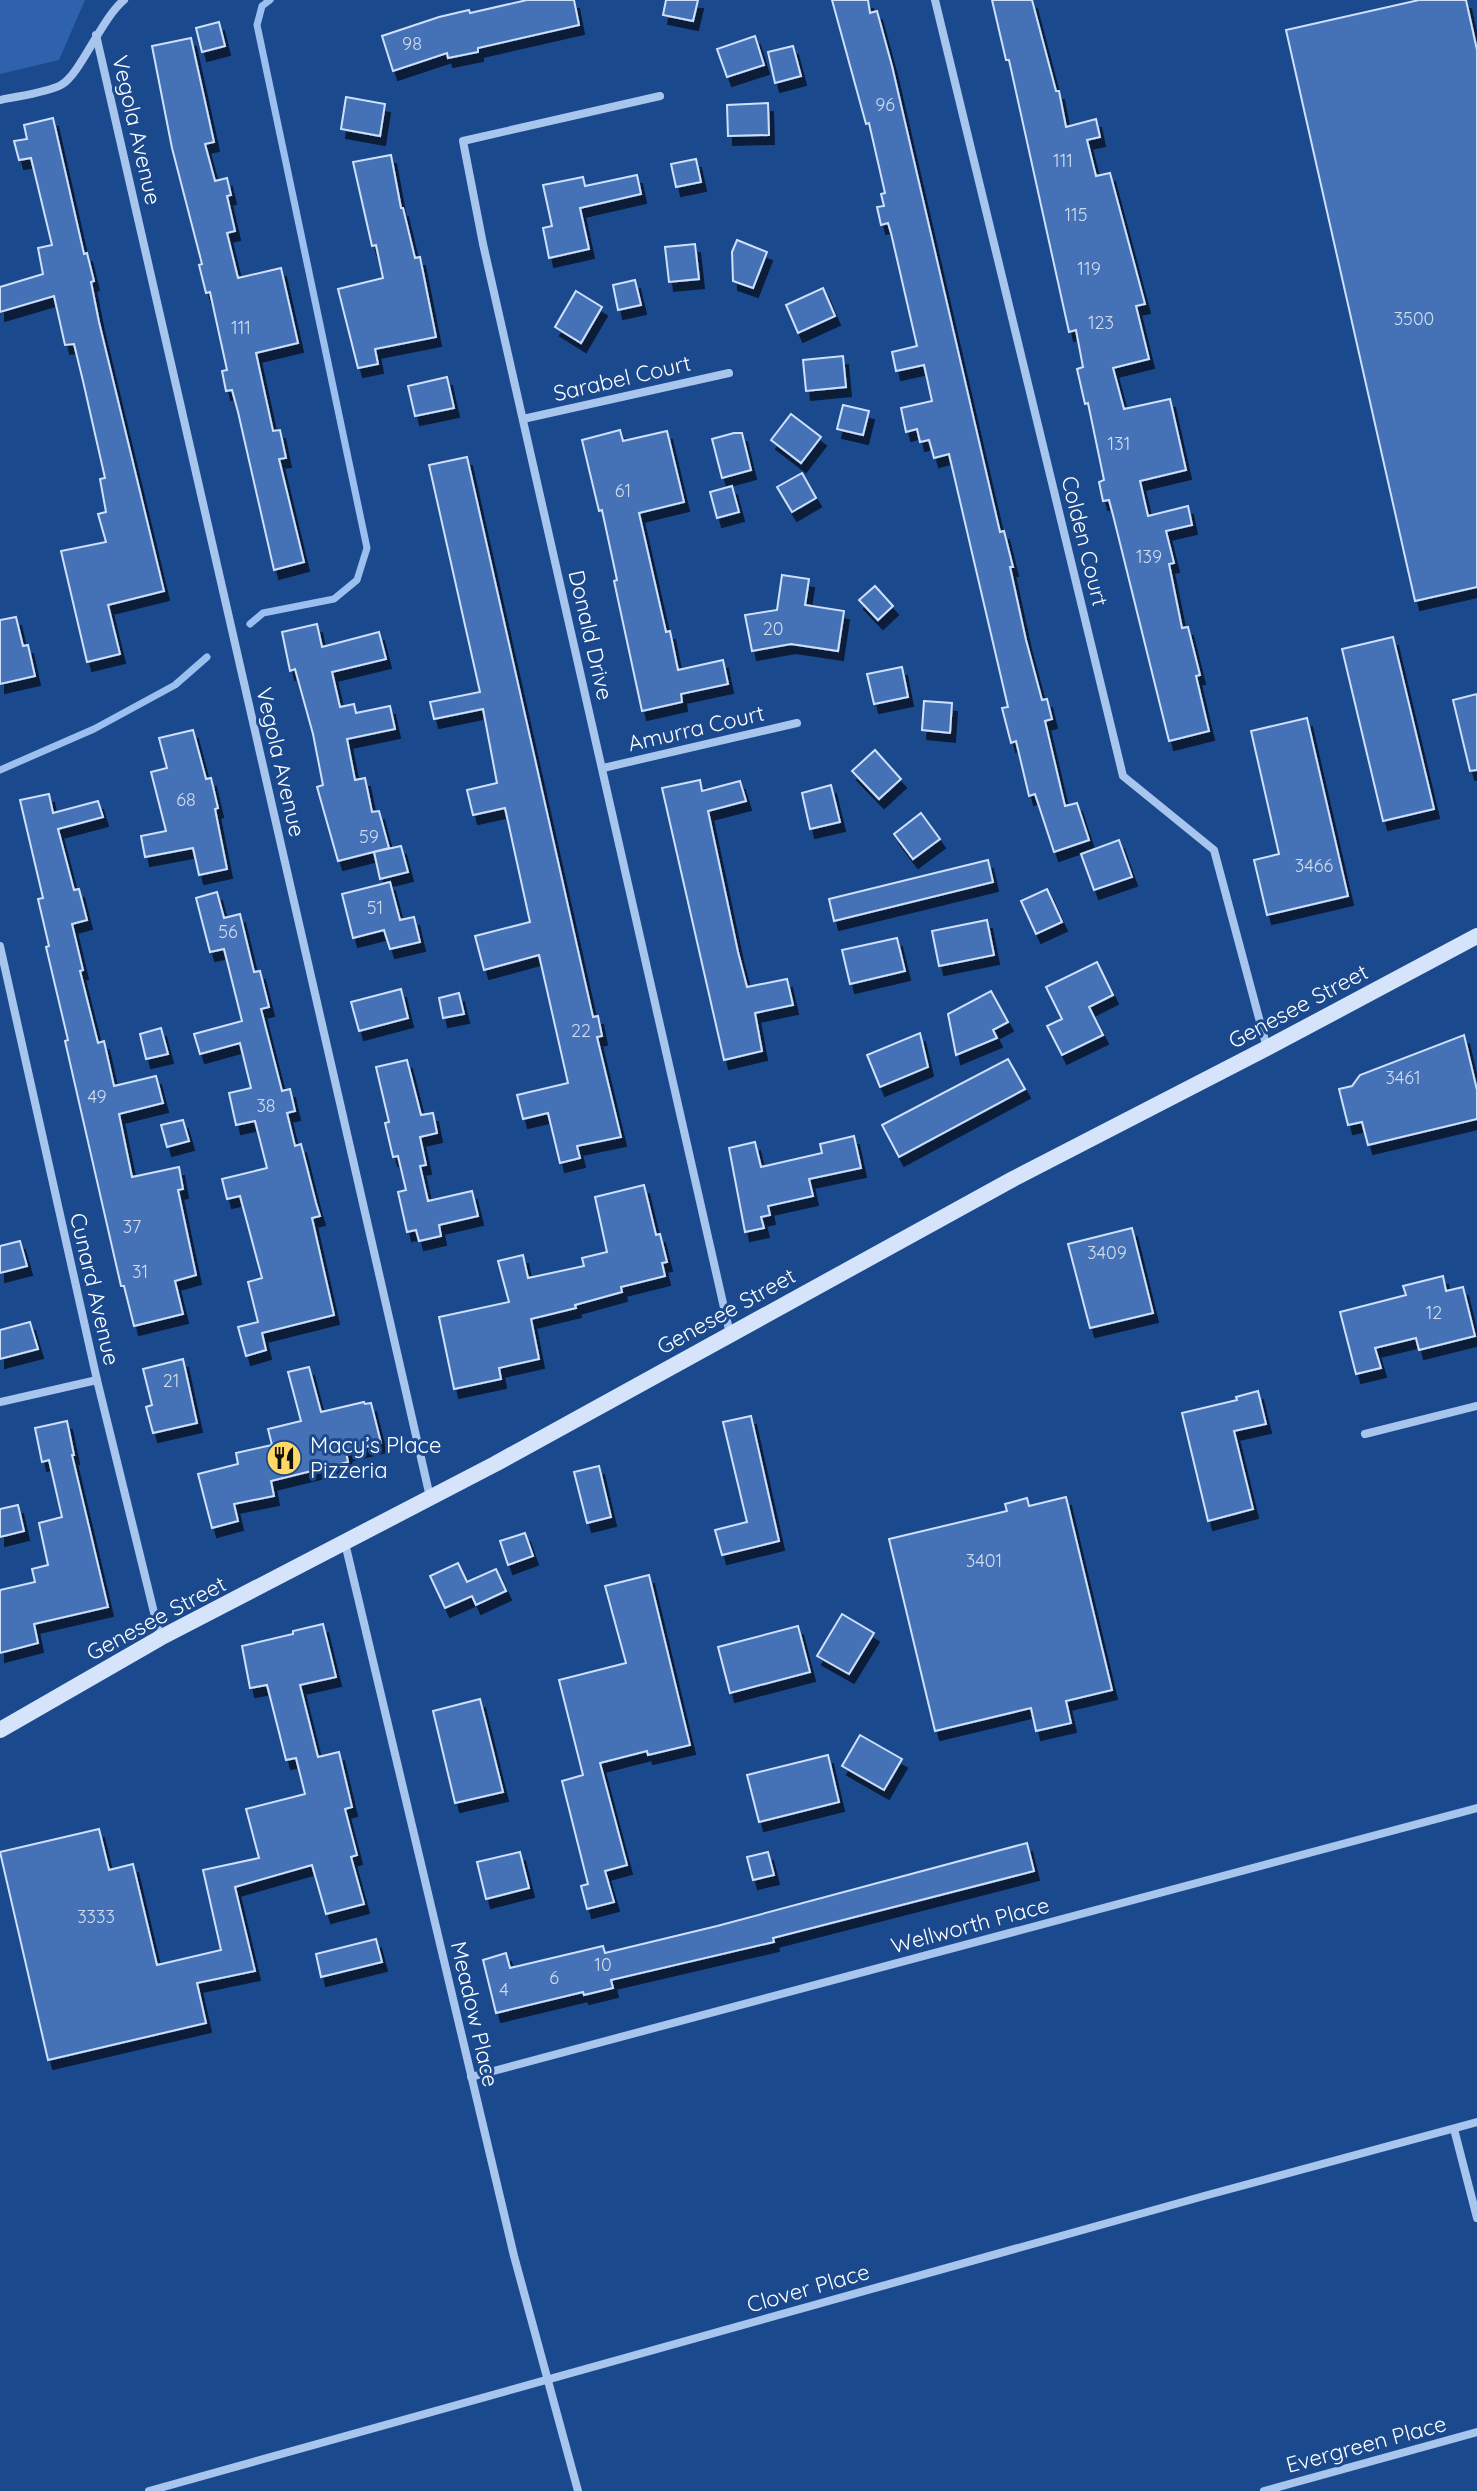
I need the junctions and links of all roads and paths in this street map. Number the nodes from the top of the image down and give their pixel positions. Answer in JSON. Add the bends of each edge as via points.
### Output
{"nodes":[{"id":1,"x":124,"y":0,"type":"edge"},
{"id":2,"x":935,"y":0,"type":"edge"},
{"id":3,"x":96,"y":35,"type":"junction"},
{"id":4,"x":660,"y":96,"type":"dead end"},
{"id":5,"x":0,"y":100,"type":"edge"},
{"id":6,"x":729,"y":373,"type":"dead end"},
{"id":7,"x":523,"y":419,"type":"junction"},
{"id":8,"x":797,"y":723,"type":"dead end"},
{"id":9,"x":603,"y":768,"type":"junction"},
{"id":10,"x":1477,"y":936,"type":"edge"},
{"id":11,"x":0,"y":946,"type":"edge"},
{"id":12,"x":1267,"y":1048,"type":"junction"},
{"id":13,"x":730,"y":1334,"type":"junction"},
{"id":14,"x":97,"y":1380,"type":"junction"},
{"id":15,"x":0,"y":1402,"type":"edge"},
{"id":16,"x":1477,"y":1406,"type":"edge"},
{"id":17,"x":1365,"y":1434,"type":"dead end"},
{"id":18,"x":430,"y":1498,"type":"junction"},
{"id":19,"x":345,"y":1543,"type":"junction"},
{"id":20,"x":160,"y":1638,"type":"junction"},
{"id":21,"x":0,"y":1730,"type":"edge"},
{"id":22,"x":1477,"y":1808,"type":"edge"},
{"id":23,"x":471,"y":2077,"type":"junction"},
{"id":24,"x":1477,"y":2122,"type":"edge"},
{"id":25,"x":1454,"y":2129,"type":"junction"},
{"id":26,"x":1477,"y":2218,"type":"edge"},
{"id":27,"x":547,"y":2380,"type":"junction"},
{"id":28,"x":1477,"y":2432,"type":"edge"},
{"id":29,"x":149,"y":2491,"type":"edge"},
{"id":30,"x":578,"y":2491,"type":"edge"},
{"id":31,"x":1264,"y":2491,"type":"edge"}],
"edges":[{"from":1,"to":3,"type":"street"},
{"from":2,"to":12,"type":"street","name":"Colden Court","via":[[1123,776],[1214,850]]},
{"from":3,"to":5,"type":"street","via":[[63,84]]},
{"from":3,"to":18,"type":"street","name":"Vegola Avenue"},
{"from":4,"to":7,"type":"street","name":"Donald Drive","via":[[463,141]]},
{"from":6,"to":7,"type":"street","name":"Sarabel Court"},
{"from":7,"to":9,"type":"street","name":"Donald Drive"},
{"from":8,"to":9,"type":"street","name":"Amurra Court"},
{"from":9,"to":13,"type":"street","name":"Donald Drive"},
{"from":10,"to":12,"type":"main road","name":"Genesee Street"},
{"from":11,"to":14,"type":"street","name":"Cunard Avenue"},
{"from":12,"to":13,"type":"main road","name":"Genesee Street"},
{"from":13,"to":18,"type":"main road","name":"Genesee Street"},
{"from":14,"to":15,"type":"street"},
{"from":14,"to":20,"type":"street","name":"Cunard Avenue"},
{"from":16,"to":17,"type":"street"},
{"from":18,"to":19,"type":"main road","name":"Genesee Street"},
{"from":19,"to":20,"type":"main road","name":"Genesee Street"},
{"from":19,"to":23,"type":"street","name":"Meadow Place"},
{"from":20,"to":21,"type":"main road","name":"Genesee Street"},
{"from":22,"to":23,"type":"street","name":"Wellworth Place"},
{"from":23,"to":27,"type":"street","name":"Meadow Place"},
{"from":24,"to":25,"type":"street","name":"Clover Place"},
{"from":25,"to":26,"type":"street"},
{"from":25,"to":27,"type":"street","name":"Clover Place"},
{"from":27,"to":29,"type":"street","name":"Clover Place"},
{"from":27,"to":30,"type":"street","name":"Meadow Place"},
{"from":28,"to":31,"type":"street","name":"Evergreen Place"}]}
